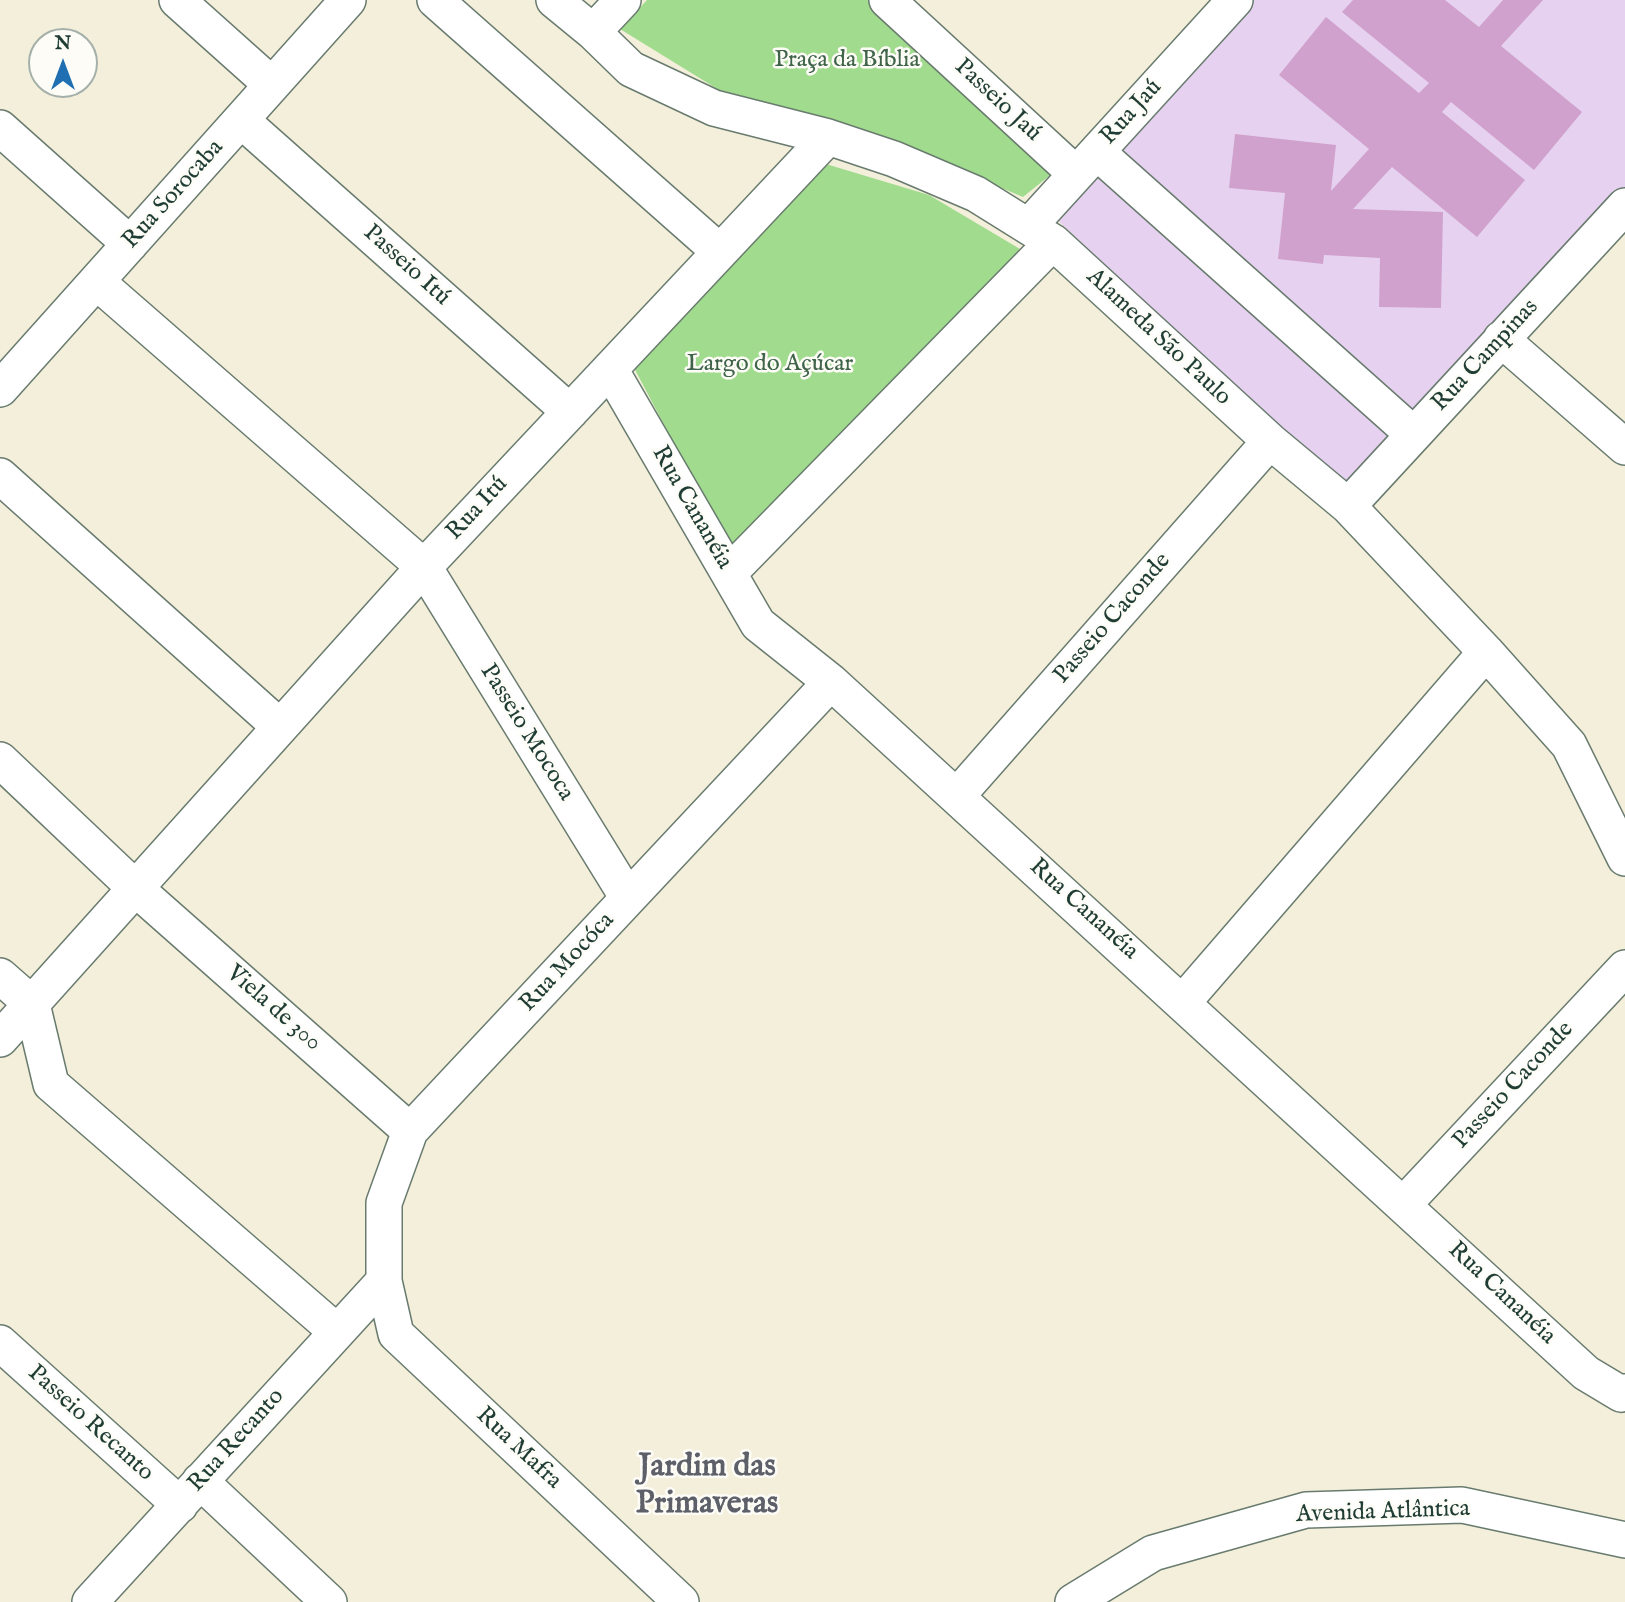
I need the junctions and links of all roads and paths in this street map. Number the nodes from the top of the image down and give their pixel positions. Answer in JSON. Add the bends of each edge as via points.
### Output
{"nodes":[{"id":1,"x":177,"y":0,"type":"edge"},
{"id":2,"x":348,"y":0,"type":"edge"},
{"id":3,"x":435,"y":0,"type":"edge"},
{"id":4,"x":554,"y":0,"type":"edge"},
{"id":5,"x":623,"y":0,"type":"edge"},
{"id":6,"x":887,"y":0,"type":"edge"},
{"id":7,"x":1235,"y":0,"type":"edge"},
{"id":8,"x":593,"y":32,"type":"junction"},
{"id":9,"x":272,"y":85,"type":"junction"},
{"id":10,"x":241,"y":120,"type":"junction"},
{"id":11,"x":0,"y":128,"type":"edge"},
{"id":12,"x":828,"y":137,"type":"junction"},
{"id":13,"x":1087,"y":163,"type":"junction"},
{"id":14,"x":1625,"y":206,"type":"edge"},
{"id":15,"x":1041,"y":234,"type":"junction"},
{"id":16,"x":130,"y":244,"type":"junction"},
{"id":17,"x":720,"y":252,"type":"junction"},
{"id":18,"x":97,"y":282,"type":"junction"},
{"id":19,"x":1501,"y":339,"type":"junction"},
{"id":20,"x":610,"y":369,"type":"junction"},
{"id":21,"x":0,"y":389,"type":"edge"},
{"id":22,"x":570,"y":412,"type":"junction"},
{"id":23,"x":1413,"y":434,"type":"junction"},
{"id":24,"x":1270,"y":441,"type":"junction"},
{"id":25,"x":1625,"y":447,"type":"edge"},
{"id":26,"x":0,"y":476,"type":"edge"},
{"id":27,"x":1348,"y":506,"type":"junction"},
{"id":28,"x":424,"y":567,"type":"junction"},
{"id":29,"x":729,"y":573,"type":"junction"},
{"id":30,"x":1486,"y":652,"type":"junction"},
{"id":31,"x":831,"y":682,"type":"junction"},
{"id":32,"x":280,"y":727,"type":"junction"},
{"id":33,"x":0,"y":760,"type":"edge"},
{"id":34,"x":957,"y":796,"type":"junction"},
{"id":35,"x":1625,"y":858,"type":"edge"},
{"id":36,"x":135,"y":888,"type":"junction"},
{"id":37,"x":628,"y":898,"type":"junction"},
{"id":38,"x":1625,"y":968,"type":"edge"},
{"id":39,"x":0,"y":976,"type":"edge"},
{"id":40,"x":1184,"y":1001,"type":"junction"},
{"id":41,"x":32,"y":1004,"type":"junction"},
{"id":42,"x":0,"y":1039,"type":"edge"},
{"id":43,"x":410,"y":1131,"type":"junction"},
{"id":44,"x":1404,"y":1205,"type":"junction"},
{"id":45,"x":384,"y":1281,"type":"junction"},
{"id":46,"x":337,"y":1332,"type":"junction"},
{"id":47,"x":0,"y":1343,"type":"edge"},
{"id":48,"x":1625,"y":1392,"type":"edge"},
{"id":49,"x":190,"y":1493,"type":"junction"},
{"id":50,"x":1625,"y":1540,"type":"edge"},
{"id":51,"x":90,"y":1602,"type":"edge"},
{"id":52,"x":329,"y":1602,"type":"edge"},
{"id":53,"x":681,"y":1602,"type":"edge"},
{"id":54,"x":1073,"y":1602,"type":"edge"}],
"edges":[{"from":1,"to":9,"type":"street"},
{"from":2,"to":9,"type":"street","name":"Rua Sorocaba"},
{"from":3,"to":17,"type":"street"},
{"from":4,"to":8,"type":"street","name":"Alameda São Paulo"},
{"from":5,"to":8,"type":"street"},
{"from":6,"to":13,"type":"street","name":"Passeio Jaú"},
{"from":7,"to":13,"type":"street","name":"Rua Jaú"},
{"from":8,"to":12,"type":"street","name":"Alameda São Paulo","via":[[631,69],[714,108]]},
{"from":9,"to":10,"type":"street","name":"Rua Sorocaba"},
{"from":10,"to":16,"type":"street","name":"Rua Sorocaba"},
{"from":10,"to":22,"type":"street","name":"Passeio Itú"},
{"from":11,"to":16,"type":"street"},
{"from":12,"to":15,"type":"street","name":"Alameda São Paulo","via":[[976,194]]},
{"from":12,"to":17,"type":"street","name":"Rua Itú"},
{"from":13,"to":15,"type":"street","name":"Rua Jaú"},
{"from":13,"to":23,"type":"street","name":"Passeio Jaú"},
{"from":14,"to":19,"type":"street","name":"Rua Campinas"},
{"from":15,"to":24,"type":"street","name":"Alameda São Paulo"},
{"from":15,"to":29,"type":"street","name":"Rua Jaú"},
{"from":16,"to":18,"type":"street","name":"Rua Sorocaba"},
{"from":17,"to":20,"type":"street","name":"Rua Itú"},
{"from":18,"to":21,"type":"street","name":"Rua Sorocaba"},
{"from":18,"to":28,"type":"street"},
{"from":19,"to":23,"type":"street","name":"Rua Campinas"},
{"from":19,"to":25,"type":"street"},
{"from":20,"to":22,"type":"street","name":"Rua Itú"},
{"from":20,"to":29,"type":"street","name":"Rua Cananéia"},
{"from":22,"to":28,"type":"street","name":"Rua Itú"},
{"from":23,"to":27,"type":"street","name":"Rua Campinas"},
{"from":24,"to":27,"type":"street","name":"Alameda São Paulo"},
{"from":24,"to":34,"type":"street","name":"Passeio Caconde"},
{"from":26,"to":32,"type":"street"},
{"from":27,"to":30,"type":"street","name":"Alameda São Paulo"},
{"from":28,"to":32,"type":"street","name":"Rua Itú"},
{"from":28,"to":37,"type":"street","name":"Passeio Mococa"},
{"from":29,"to":31,"type":"street","name":"Rua Cananéia","via":[[758,624]]},
{"from":30,"to":35,"type":"street","name":"Alameda São Paulo","via":[[1569,745]]},
{"from":30,"to":40,"type":"street"},
{"from":31,"to":34,"type":"street","name":"Rua Cananéia"},
{"from":31,"to":37,"type":"street","name":"Rua Mocóca"},
{"from":32,"to":36,"type":"street","name":"Rua Itú"},
{"from":33,"to":36,"type":"street","name":"Viela de 300"},
{"from":34,"to":40,"type":"street","name":"Rua Cananéia"},
{"from":36,"to":41,"type":"street","name":"Rua Itú"},
{"from":36,"to":43,"type":"street","name":"Viela de 300"},
{"from":37,"to":43,"type":"street","name":"Rua Mocóca"},
{"from":38,"to":44,"type":"street","name":"Passeio Caconde"},
{"from":39,"to":41,"type":"street"},
{"from":40,"to":44,"type":"street","name":"Rua Cananéia"},
{"from":41,"to":42,"type":"street","name":"Rua Itú"},
{"from":41,"to":46,"type":"street","via":[[51,1084]]},
{"from":43,"to":45,"type":"street","name":"Rua Mocóca","via":[[384,1203]]},
{"from":44,"to":48,"type":"street","name":"Rua Cananéia","via":[[1586,1373],[1621,1394]]},
{"from":45,"to":46,"type":"street","name":"Rua Recanto"},
{"from":45,"to":53,"type":"street","name":"Rua Mafra","via":[[396,1334]]},
{"from":46,"to":49,"type":"street","name":"Rua Recanto"},
{"from":47,"to":49,"type":"street","name":"Passeio Recanto"},
{"from":49,"to":51,"type":"street","name":"Rua Recanto"},
{"from":49,"to":52,"type":"street","name":"Passeio Recanto"},
{"from":50,"to":54,"type":"street","name":"Avenida Atlântica","via":[[1462,1505],[1306,1510],[1153,1553]]}]}
